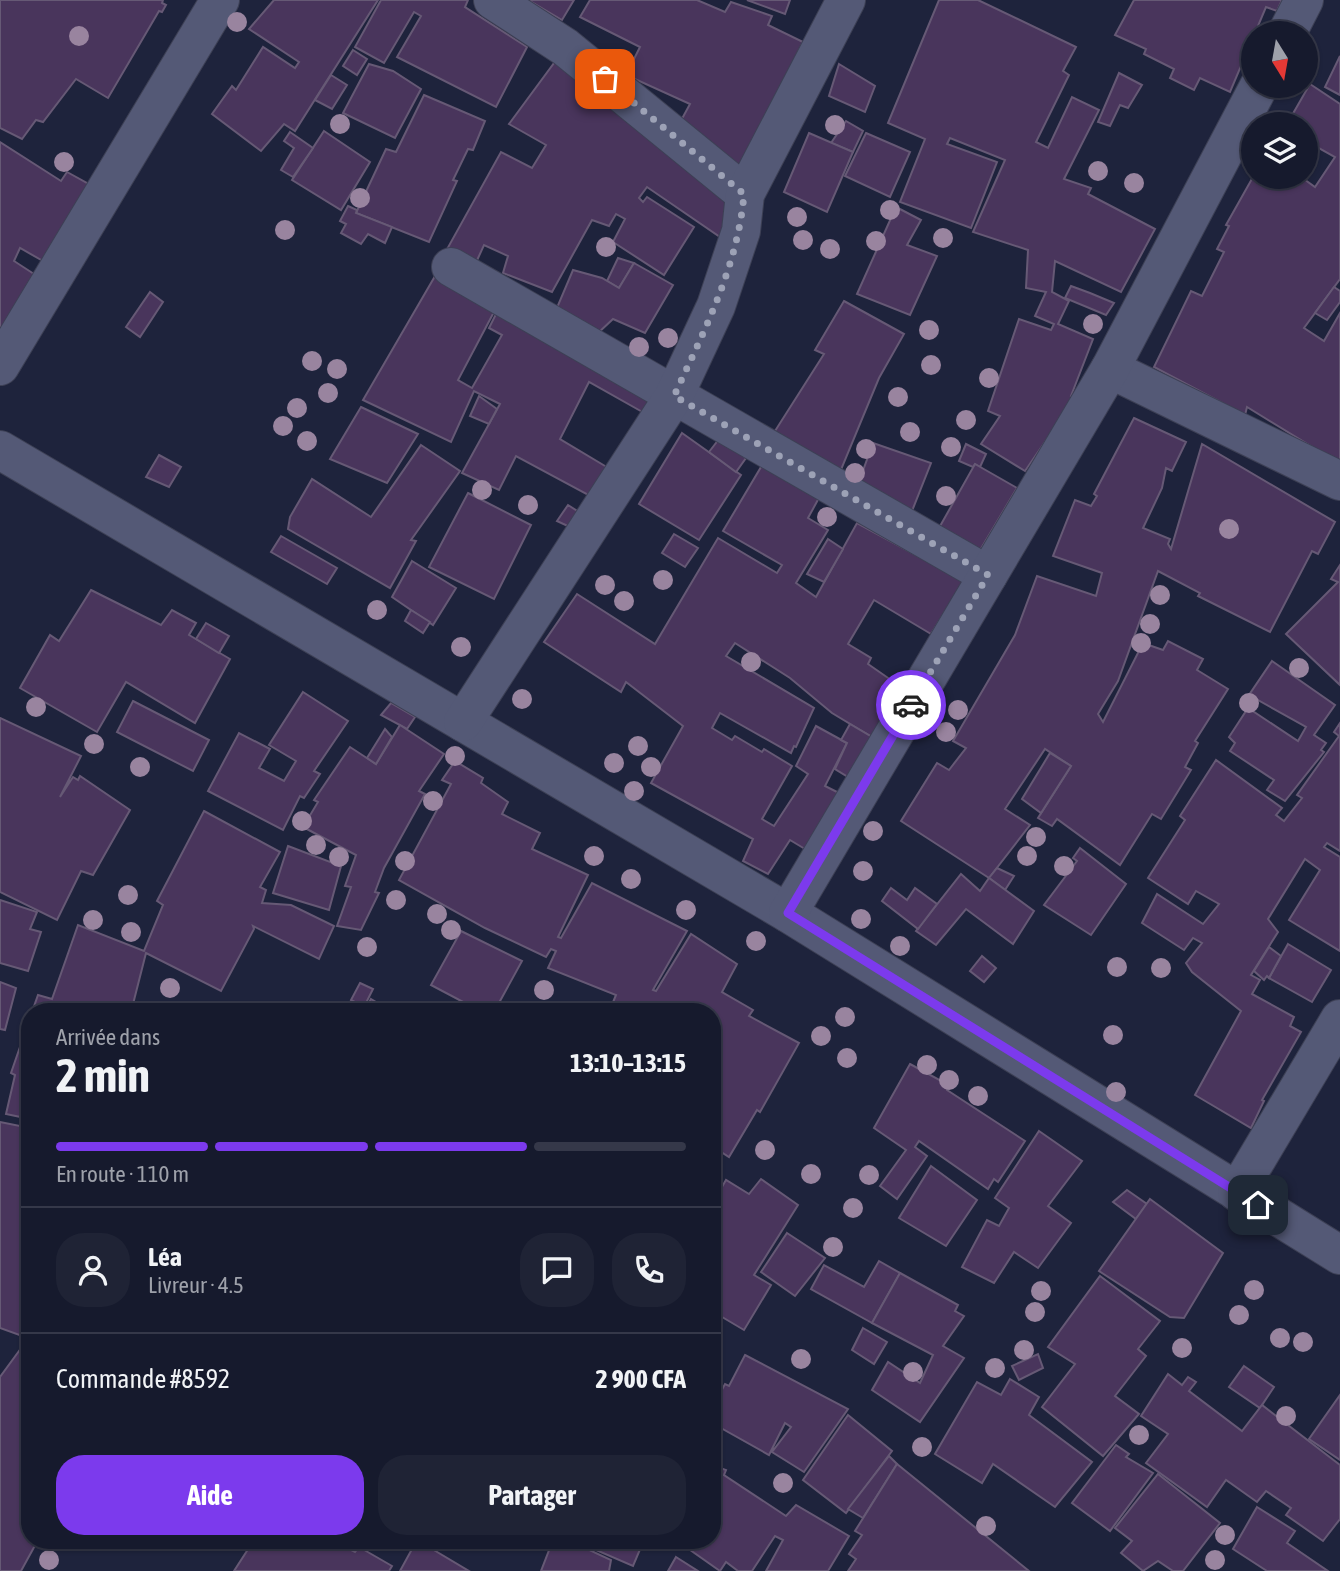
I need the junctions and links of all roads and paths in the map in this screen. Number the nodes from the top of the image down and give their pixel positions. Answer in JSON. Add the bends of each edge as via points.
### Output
{"nodes":[{"id":1,"x":220,"y":0,"type":"edge"},
{"id":2,"x":493,"y":0,"type":"edge"},
{"id":3,"x":846,"y":0,"type":"edge"},
{"id":4,"x":1304,"y":0,"type":"edge"},
{"id":5,"x":1293,"y":21,"type":"edge"},
{"id":6,"x":1253,"y":98,"type":"edge"},
{"id":7,"x":744,"y":194,"type":"junction"},
{"id":8,"x":451,"y":267,"type":"dead end"},
{"id":9,"x":0,"y":366,"type":"edge"},
{"id":10,"x":1110,"y":369,"type":"junction"},
{"id":11,"x":674,"y":396,"type":"junction"},
{"id":12,"x":0,"y":450,"type":"edge"},
{"id":13,"x":1340,"y":481,"type":"edge"},
{"id":14,"x":988,"y":575,"type":"junction"},
{"id":15,"x":463,"y":722,"type":"junction"},
{"id":16,"x":788,"y":913,"type":"junction"},
{"id":17,"x":1340,"y":1019,"type":"edge"},
{"id":18,"x":1237,"y":1192,"type":"junction"},
{"id":19,"x":1340,"y":1255,"type":"edge"}],
"edges":[{"from":1,"to":9,"type":"street"},
{"from":2,"to":7,"type":"street","via":[[565,47]]},
{"from":3,"to":7,"type":"street"},
{"from":4,"to":5,"type":"street"},
{"from":6,"to":10,"type":"street"},
{"from":7,"to":11,"type":"street","via":[[741,231],[716,306]]},
{"from":8,"to":11,"type":"street"},
{"from":10,"to":13,"type":"street"},
{"from":10,"to":14,"type":"street"},
{"from":11,"to":14,"type":"street"},
{"from":11,"to":15,"type":"street"},
{"from":12,"to":15,"type":"street"},
{"from":14,"to":16,"type":"street"},
{"from":15,"to":16,"type":"street"},
{"from":16,"to":18,"type":"street"},
{"from":17,"to":18,"type":"street"},
{"from":18,"to":19,"type":"street"}]}
